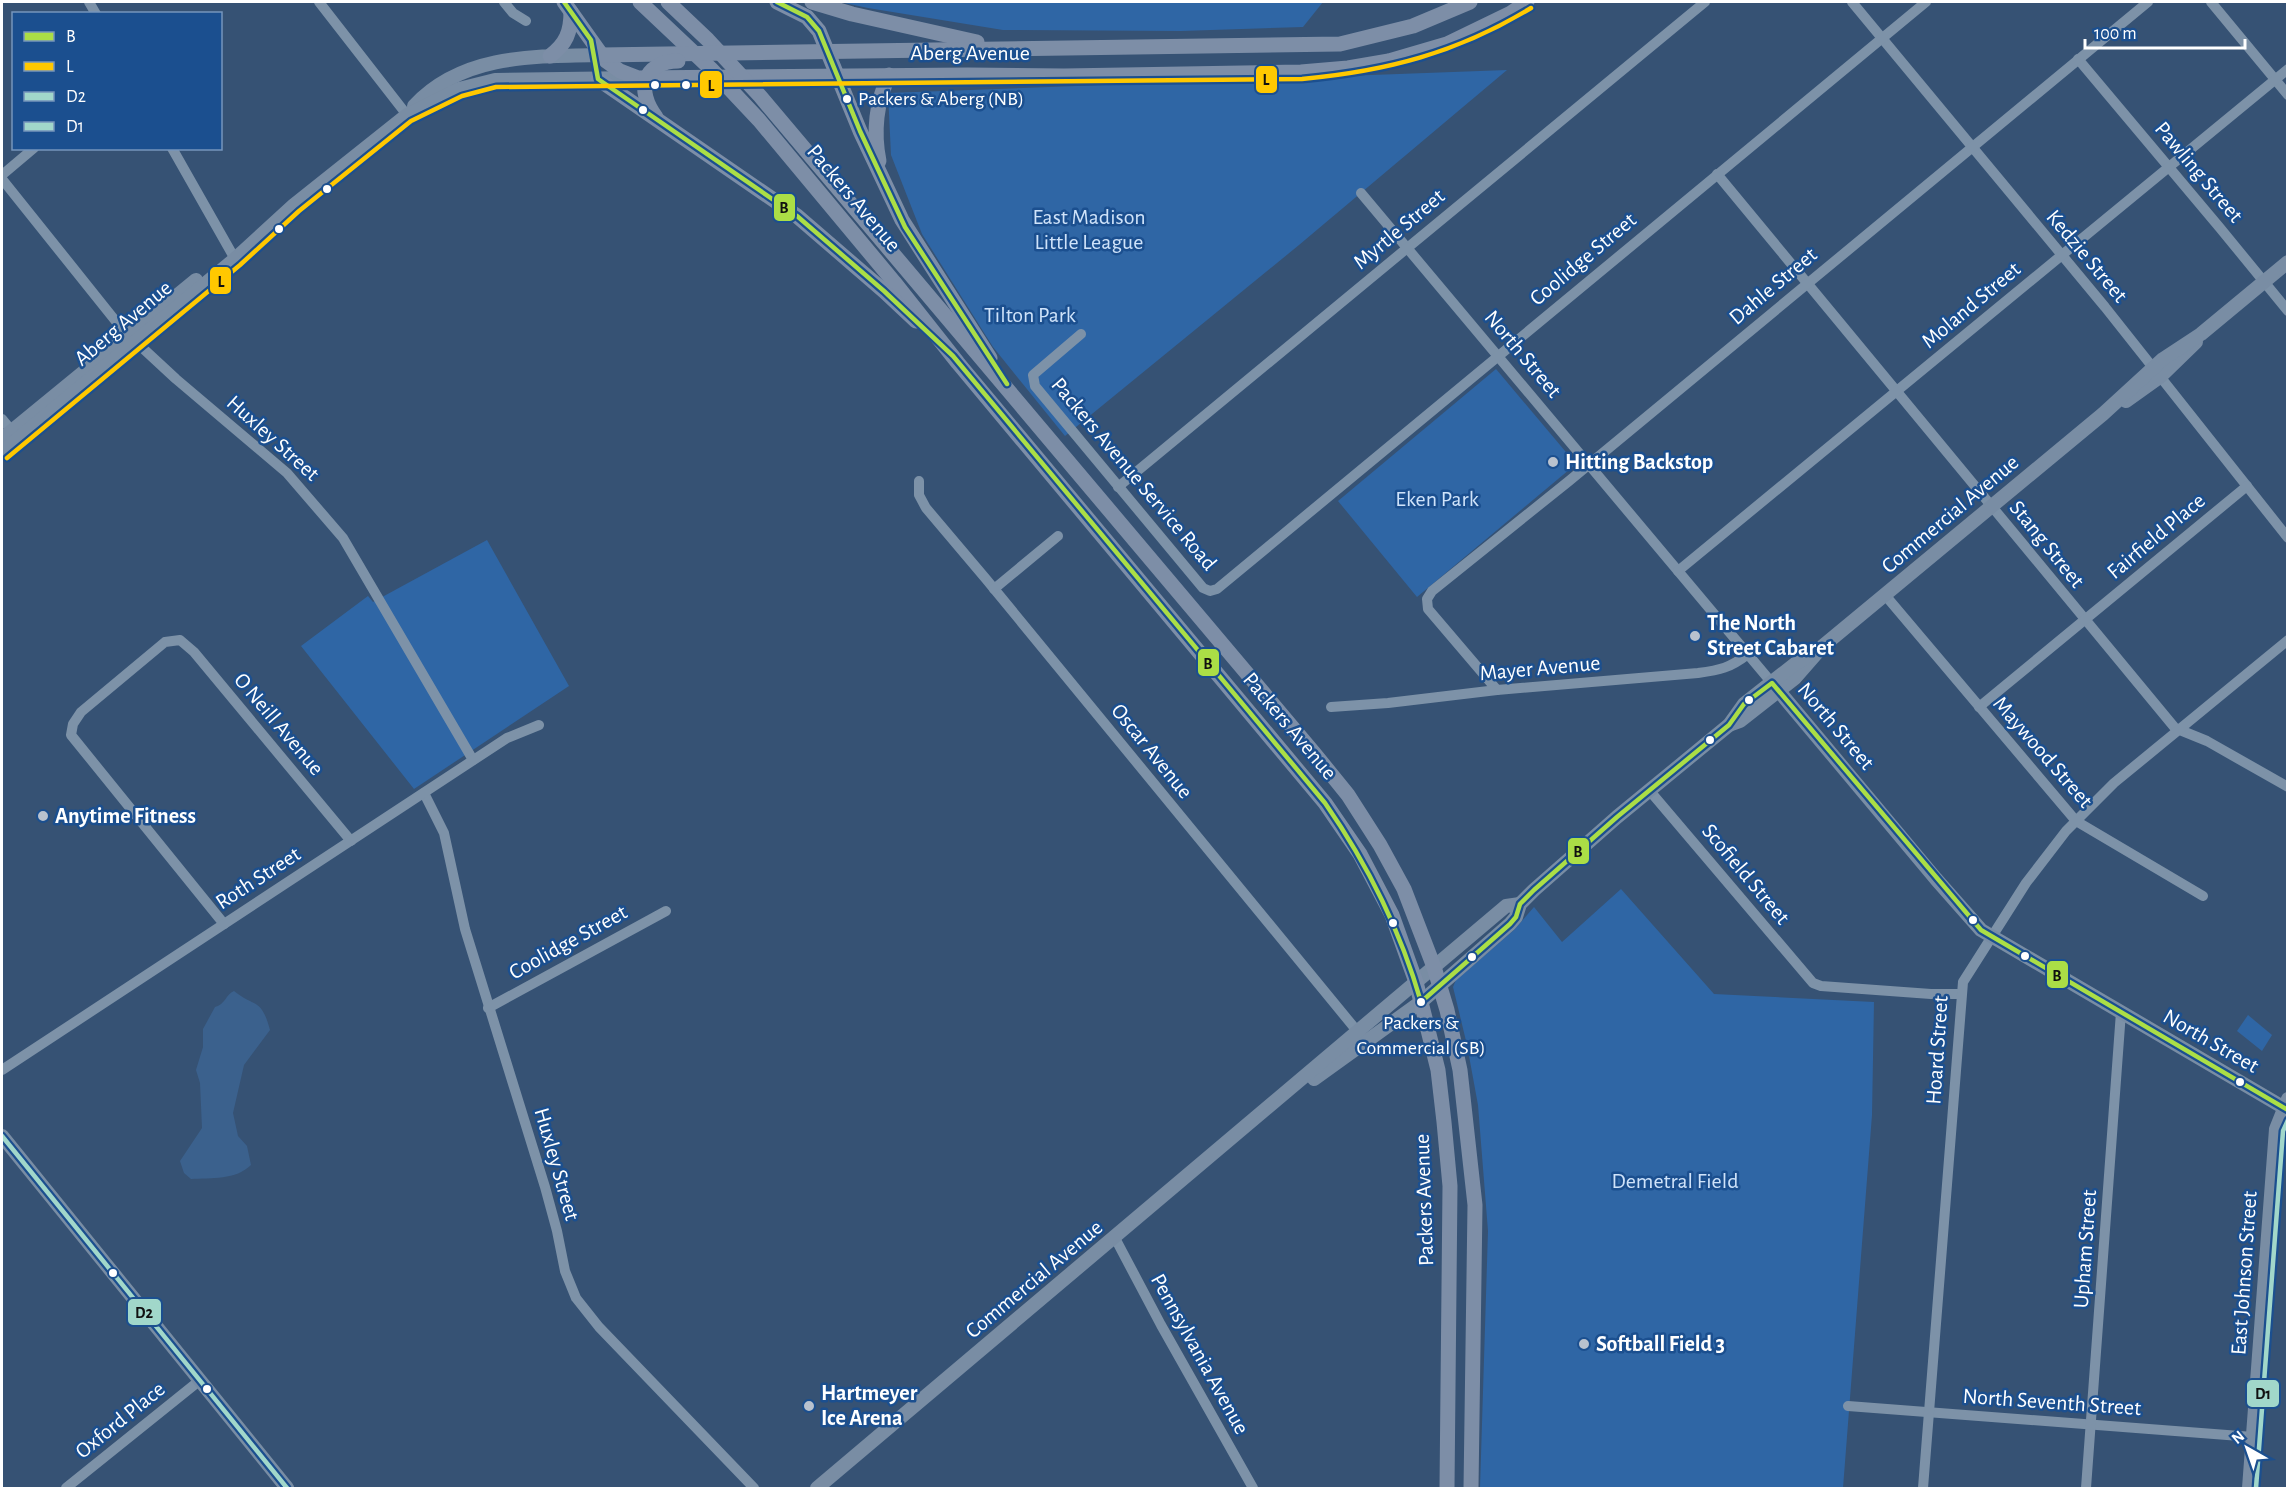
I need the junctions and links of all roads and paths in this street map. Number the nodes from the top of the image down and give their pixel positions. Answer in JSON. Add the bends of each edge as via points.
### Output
{"nodes":[{"id":1,"x":320,"y":2,"type":"edge"},
{"id":2,"x":504,"y":2,"type":"edge"},
{"id":3,"x":640,"y":2,"type":"edge"},
{"id":4,"x":668,"y":2,"type":"edge"},
{"id":5,"x":777,"y":2,"type":"edge"},
{"id":6,"x":812,"y":2,"type":"edge"},
{"id":7,"x":1470,"y":2,"type":"edge"},
{"id":8,"x":1527,"y":2,"type":"edge"},
{"id":9,"x":1705,"y":2,"type":"edge"},
{"id":10,"x":1852,"y":2,"type":"edge"},
{"id":11,"x":1926,"y":2,"type":"edge"},
{"id":12,"x":2148,"y":2,"type":"edge"},
{"id":13,"x":2211,"y":2,"type":"edge"},
{"id":14,"x":567,"y":7,"type":"edge"},
{"id":15,"x":526,"y":21,"type":"dead end"},
{"id":16,"x":1882,"y":38,"type":"junction"},
{"id":17,"x":1003,"y":47,"type":"junction"},
{"id":18,"x":827,"y":51,"type":"junction"},
{"id":19,"x":773,"y":53,"type":"junction"},
{"id":20,"x":600,"y":54,"type":"junction"},
{"id":21,"x":550,"y":56,"type":"junction"},
{"id":22,"x":2078,"y":59,"type":"junction"},
{"id":23,"x":2288,"y":69,"type":"edge"},
{"id":24,"x":836,"y":75,"type":"junction"},
{"id":25,"x":889,"y":75,"type":"junction"},
{"id":26,"x":642,"y":78,"type":"junction"},
{"id":27,"x":598,"y":79,"type":"junction"},
{"id":28,"x":2275,"y":79,"type":"junction"},
{"id":29,"x":2288,"y":95,"type":"edge"},
{"id":30,"x":407,"y":115,"type":"junction"},
{"id":31,"x":659,"y":121,"type":"junction"},
{"id":32,"x":1972,"y":146,"type":"junction"},
{"id":33,"x":32,"y":150,"type":"edge"},
{"id":34,"x":173,"y":150,"type":"edge"},
{"id":35,"x":2169,"y":166,"type":"junction"},
{"id":36,"x":1717,"y":174,"type":"junction"},
{"id":37,"x":2,"y":177,"type":"edge"},
{"id":38,"x":883,"y":179,"type":"junction"},
{"id":39,"x":1361,"y":193,"type":"dead end"},
{"id":40,"x":1407,"y":248,"type":"junction"},
{"id":41,"x":2061,"y":255,"type":"junction"},
{"id":42,"x":233,"y":256,"type":"junction"},
{"id":43,"x":2288,"y":262,"type":"edge"},
{"id":44,"x":2263,"y":281,"type":"junction"},
{"id":45,"x":1807,"y":284,"type":"junction"},
{"id":46,"x":2288,"y":311,"type":"edge"},
{"id":47,"x":1081,"y":334,"type":"dead end"},
{"id":48,"x":131,"y":339,"type":"junction"},
{"id":49,"x":1497,"y":355,"type":"junction"},
{"id":50,"x":952,"y":356,"type":"junction"},
{"id":51,"x":2157,"y":372,"type":"junction"},
{"id":52,"x":1896,"y":392,"type":"junction"},
{"id":53,"x":1016,"y":398,"type":"junction"},
{"id":54,"x":2,"y":418,"type":"edge"},
{"id":55,"x":10,"y":436,"type":"edge"},
{"id":56,"x":2,"y":452,"type":"edge"},
{"id":57,"x":1589,"y":464,"type":"junction"},
{"id":58,"x":919,"y":481,"type":"dead end"},
{"id":59,"x":2247,"y":486,"type":"junction"},
{"id":60,"x":1118,"y":487,"type":"junction"},
{"id":61,"x":1991,"y":507,"type":"junction"},
{"id":62,"x":1058,"y":536,"type":"dead end"},
{"id":63,"x":2288,"y":538,"type":"edge"},
{"id":64,"x":1678,"y":571,"type":"junction"},
{"id":65,"x":994,"y":589,"type":"junction"},
{"id":66,"x":1210,"y":591,"type":"joint"},
{"id":67,"x":1885,"y":595,"type":"junction"},
{"id":68,"x":2084,"y":620,"type":"junction"},
{"id":69,"x":2288,"y":640,"type":"edge"},
{"id":70,"x":1748,"y":654,"type":"junction"},
{"id":71,"x":1775,"y":687,"type":"junction"},
{"id":72,"x":1497,"y":690,"type":"junction"},
{"id":73,"x":1331,"y":707,"type":"dead end"},
{"id":74,"x":1979,"y":707,"type":"junction"},
{"id":75,"x":539,"y":725,"type":"dead end"},
{"id":76,"x":2178,"y":730,"type":"junction"},
{"id":77,"x":473,"y":760,"type":"junction"},
{"id":78,"x":2288,"y":787,"type":"edge"},
{"id":79,"x":1649,"y":790,"type":"junction"},
{"id":80,"x":424,"y":793,"type":"junction"},
{"id":81,"x":2076,"y":821,"type":"junction"},
{"id":82,"x":351,"y":841,"type":"junction"},
{"id":83,"x":2204,"y":896,"type":"dead end"},
{"id":84,"x":1520,"y":904,"type":"junction"},
{"id":85,"x":666,"y":911,"type":"dead end"},
{"id":86,"x":224,"y":924,"type":"junction"},
{"id":87,"x":1992,"y":937,"type":"junction"},
{"id":88,"x":1434,"y":967,"type":"junction"},
{"id":89,"x":1416,"y":982,"type":"junction"},
{"id":90,"x":1440,"y":987,"type":"junction"},
{"id":91,"x":1962,"y":994,"type":"junction"},
{"id":92,"x":1421,"y":1002,"type":"junction"},
{"id":93,"x":488,"y":1008,"type":"junction"},
{"id":94,"x":2121,"y":1012,"type":"junction"},
{"id":95,"x":1361,"y":1037,"type":"junction"},
{"id":96,"x":2,"y":1070,"type":"edge"},
{"id":97,"x":2286,"y":1106,"type":"edge"},
{"id":98,"x":2,"y":1136,"type":"edge"},
{"id":99,"x":1114,"y":1238,"type":"junction"},
{"id":100,"x":199,"y":1381,"type":"junction"},
{"id":101,"x":1848,"y":1406,"type":"dead end"},
{"id":102,"x":1929,"y":1412,"type":"junction"},
{"id":103,"x":2091,"y":1425,"type":"junction"},
{"id":104,"x":2253,"y":1437,"type":"junction"},
{"id":105,"x":66,"y":1488,"type":"edge"},
{"id":106,"x":287,"y":1488,"type":"edge"},
{"id":107,"x":754,"y":1488,"type":"edge"},
{"id":108,"x":817,"y":1488,"type":"edge"},
{"id":109,"x":1253,"y":1488,"type":"edge"},
{"id":110,"x":1447,"y":1488,"type":"edge"},
{"id":111,"x":1471,"y":1488,"type":"edge"},
{"id":112,"x":1923,"y":1488,"type":"edge"},
{"id":113,"x":2086,"y":1488,"type":"edge"},
{"id":114,"x":2249,"y":1488,"type":"edge"}],
"edges":[{"from":1,"to":30,"type":"street"},
{"from":2,"to":15,"type":"street"},
{"from":3,"to":50,"type":"main road","name":"Packers Avenue","via":[[739,97]]},
{"from":4,"to":53,"type":"main road","name":"Packers Avenue","via":[[760,96]]},
{"from":5,"to":18,"type":"main road","via":[[814,23]]},
{"from":6,"to":17,"type":"main road"},
{"from":7,"to":17,"type":"main road","name":"Aberg Avenue","via":[[1413,26],[1340,44]]},
{"from":8,"to":25,"type":"main road","name":"Aberg Avenue","via":[[1446,44],[1348,68],[1076,76]]},
{"from":9,"to":40,"type":"street","name":"Myrtle Street"},
{"from":10,"to":16,"type":"street","name":"Kedzie Street"},
{"from":11,"to":16,"type":"street","name":"Coolidge Street"},
{"from":12,"to":22,"type":"street","name":"Dahle Street"},
{"from":13,"to":28,"type":"street"},
{"from":14,"to":20,"type":"main road"},
{"from":14,"to":21,"type":"main road","via":[[567,38]]},
{"from":16,"to":32,"type":"street","name":"Kedzie Street"},
{"from":16,"to":36,"type":"street","name":"Coolidge Street"},
{"from":17,"to":18,"type":"main road","name":"Aberg Avenue"},
{"from":18,"to":19,"type":"main road","name":"Aberg Avenue"},
{"from":18,"to":24,"type":"main road"},
{"from":19,"to":20,"type":"main road","name":"Aberg Avenue"},
{"from":19,"to":26,"type":"main road","via":[[758,59],[666,62]]},
{"from":20,"to":21,"type":"street","name":"Aberg Avenue"},
{"from":20,"to":26,"type":"main road","via":[[612,66]]},
{"from":21,"to":30,"type":"street","name":"Aberg Avenue","via":[[502,60],[466,70],[426,93]]},
{"from":22,"to":32,"type":"street","name":"Dahle Street"},
{"from":22,"to":35,"type":"street","name":"Pawling Street"},
{"from":23,"to":28,"type":"street","name":"Moland Street"},
{"from":24,"to":25,"type":"main road","name":"Aberg Avenue"},
{"from":24,"to":26,"type":"main road","name":"Aberg Avenue"},
{"from":24,"to":38,"type":"main road"},
{"from":25,"to":38,"type":"main road","via":[[876,126]]},
{"from":26,"to":27,"type":"street","name":"Aberg Avenue"},
{"from":26,"to":31,"type":"main road","via":[[647,103]]},
{"from":27,"to":30,"type":"street","name":"Aberg Avenue","via":[[495,80],[459,89]]},
{"from":27,"to":31,"type":"main road"},
{"from":28,"to":29,"type":"street"},
{"from":28,"to":35,"type":"street","name":"Moland Street"},
{"from":30,"to":42,"type":"street","name":"Aberg Avenue"},
{"from":31,"to":50,"type":"main road","via":[[796,216]]},
{"from":32,"to":41,"type":"street","name":"Kedzie Street"},
{"from":32,"to":45,"type":"street","name":"Dahle Street"},
{"from":33,"to":37,"type":"street"},
{"from":34,"to":42,"type":"street"},
{"from":35,"to":41,"type":"street","name":"Moland Street"},
{"from":35,"to":44,"type":"street","name":"Pawling Street"},
{"from":36,"to":45,"type":"street","name":"Stang Street"},
{"from":36,"to":49,"type":"street","name":"Coolidge Street"},
{"from":37,"to":48,"type":"street","name":"Huxley Street"},
{"from":38,"to":53,"type":"main road","via":[[911,237]]},
{"from":39,"to":40,"type":"street","name":"North Street"},
{"from":40,"to":49,"type":"street","name":"North Street"},
{"from":40,"to":60,"type":"street","name":"Myrtle Street"},
{"from":41,"to":51,"type":"street","name":"Kedzie Street"},
{"from":41,"to":52,"type":"street","name":"Moland Street"},
{"from":42,"to":48,"type":"street","name":"Aberg Avenue"},
{"from":43,"to":44,"type":"street","name":"Commercial Avenue"},
{"from":44,"to":46,"type":"street","name":"Pawling Street"},
{"from":44,"to":51,"type":"street","name":"Commercial Avenue","via":[[2201,334],[2184,355]]},
{"from":45,"to":52,"type":"street","name":"Stang Street"},
{"from":45,"to":57,"type":"street","name":"Dahle Street"},
{"from":47,"to":60,"type":"street","name":"Packers Avenue Service Road","via":[[1032,377],[1040,393]]},
{"from":48,"to":55,"type":"street","name":"Aberg Avenue"},
{"from":48,"to":77,"type":"street","name":"Huxley Street","via":[[287,473],[343,538]]},
{"from":49,"to":57,"type":"street","name":"North Street"},
{"from":49,"to":66,"type":"street","name":"Coolidge Street"},
{"from":50,"to":89,"type":"main road","name":"Packers Avenue","via":[[1325,803],[1377,884]]},
{"from":51,"to":59,"type":"street","name":"Kedzie Street"},
{"from":51,"to":61,"type":"street","name":"Commercial Avenue","via":[[2138,393],[2103,414]]},
{"from":52,"to":61,"type":"street","name":"Stang Street"},
{"from":52,"to":64,"type":"street","name":"Moland Street"},
{"from":53,"to":88,"type":"main road","name":"Packers Avenue","via":[[1348,795],[1404,890]]},
{"from":54,"to":55,"type":"street"},
{"from":55,"to":56,"type":"street","name":"Aberg Avenue"},
{"from":57,"to":64,"type":"street","name":"North Street"},
{"from":57,"to":72,"type":"street","name":"Dahle Street","via":[[1430,594],[1428,609]]},
{"from":58,"to":65,"type":"street","name":"Oscar Avenue","via":[[919,495],[926,508]]},
{"from":59,"to":63,"type":"street","name":"Kedzie Street"},
{"from":59,"to":68,"type":"street","name":"Fairfield Place"},
{"from":60,"to":66,"type":"street","name":"Packers Avenue Service Road","via":[[1203,588]]},
{"from":61,"to":67,"type":"street","name":"Commercial Avenue"},
{"from":61,"to":68,"type":"street","name":"Stang Street"},
{"from":62,"to":65,"type":"street"},
{"from":64,"to":70,"type":"street","name":"North Street"},
{"from":65,"to":95,"type":"street","name":"Oscar Avenue"},
{"from":67,"to":71,"type":"street","name":"Commercial Avenue","via":[[1823,646],[1801,672]]},
{"from":67,"to":74,"type":"street","name":"Maywood Street"},
{"from":68,"to":74,"type":"street","name":"Fairfield Place"},
{"from":68,"to":76,"type":"street","name":"Stang Street"},
{"from":69,"to":76,"type":"street","name":"Hoard Street"},
{"from":70,"to":71,"type":"street","name":"North Street"},
{"from":70,"to":72,"type":"street","name":"Mayer Avenue","via":[[1734,665],[1715,671]]},
{"from":71,"to":79,"type":"street","name":"Commercial Avenue","via":[[1740,721],[1729,725]]},
{"from":71,"to":87,"type":"street","name":"North Street","via":[[1974,923]]},
{"from":72,"to":73,"type":"street","name":"Mayer Avenue"},
{"from":74,"to":81,"type":"street","name":"Maywood Street"},
{"from":75,"to":77,"type":"street","name":"Roth Street","via":[[507,738]]},
{"from":76,"to":78,"type":"street","name":"Stang Street","via":[[2207,741]]},
{"from":76,"to":81,"type":"street","name":"Hoard Street","via":[[2114,783]]},
{"from":77,"to":80,"type":"street","name":"Roth Street"},
{"from":79,"to":84,"type":"street","name":"Commercial Avenue"},
{"from":79,"to":91,"type":"street","name":"Scofield Street","via":[[1813,983]]},
{"from":80,"to":82,"type":"street","name":"Roth Street"},
{"from":80,"to":93,"type":"street","name":"Huxley Street","via":[[444,833],[465,929]]},
{"from":81,"to":83,"type":"street","name":"Maywood Street"},
{"from":81,"to":87,"type":"street","name":"Hoard Street","via":[[2026,883]]},
{"from":82,"to":86,"type":"street","name":"Roth Street"},
{"from":82,"to":86,"type":"street","name":"O Neill Avenue","via":[[194,652],[173,639],[162,645],[81,712],[71,735]]},
{"from":84,"to":88,"type":"street","name":"Commercial Avenue","via":[[1506,906]]},
{"from":84,"to":90,"type":"street","name":"Commercial Avenue","via":[[1510,924]]},
{"from":85,"to":93,"type":"street","name":"Coolidge Street"},
{"from":86,"to":96,"type":"street","name":"Roth Street"},
{"from":87,"to":91,"type":"street","name":"Hoard Street","via":[[1963,982]]},
{"from":87,"to":94,"type":"street","name":"North Street"},
{"from":88,"to":89,"type":"street","name":"Commercial Avenue"},
{"from":88,"to":90,"type":"main road","name":"Packers Avenue"},
{"from":89,"to":92,"type":"main road","name":"Packers Avenue"},
{"from":89,"to":95,"type":"street","name":"Commercial Avenue"},
{"from":90,"to":92,"type":"street","name":"Commercial Avenue"},
{"from":90,"to":111,"type":"main road","name":"Packers Avenue","via":[[1460,1070],[1475,1205]]},
{"from":91,"to":102,"type":"street","name":"Hoard Street"},
{"from":92,"to":95,"type":"street","name":"Commercial Avenue"},
{"from":92,"to":110,"type":"main road","name":"Packers Avenue","via":[[1438,1070],[1450,1186]]},
{"from":93,"to":107,"type":"street","name":"Huxley Street","via":[[576,1298],[599,1327]]},
{"from":94,"to":97,"type":"street","name":"North Street"},
{"from":94,"to":103,"type":"street","name":"Upham Street"},
{"from":95,"to":99,"type":"street","name":"Commercial Avenue","via":[[1309,1082],[1277,1101]]},
{"from":97,"to":104,"type":"street","name":"East Johnson Street","via":[[2276,1130]]},
{"from":98,"to":100,"type":"street"},
{"from":99,"to":108,"type":"street","name":"Commercial Avenue"},
{"from":99,"to":109,"type":"street","name":"Pennsylvania Avenue"},
{"from":100,"to":105,"type":"street","name":"Oxford Place"},
{"from":100,"to":106,"type":"street"},
{"from":101,"to":102,"type":"street","name":"North Seventh Street"},
{"from":102,"to":103,"type":"street","name":"North Seventh Street"},
{"from":102,"to":112,"type":"street","name":"Hoard Street"},
{"from":103,"to":104,"type":"street","name":"North Seventh Street"},
{"from":103,"to":113,"type":"street","name":"Upham Street"},
{"from":104,"to":114,"type":"street","name":"East Johnson Street"}]}
